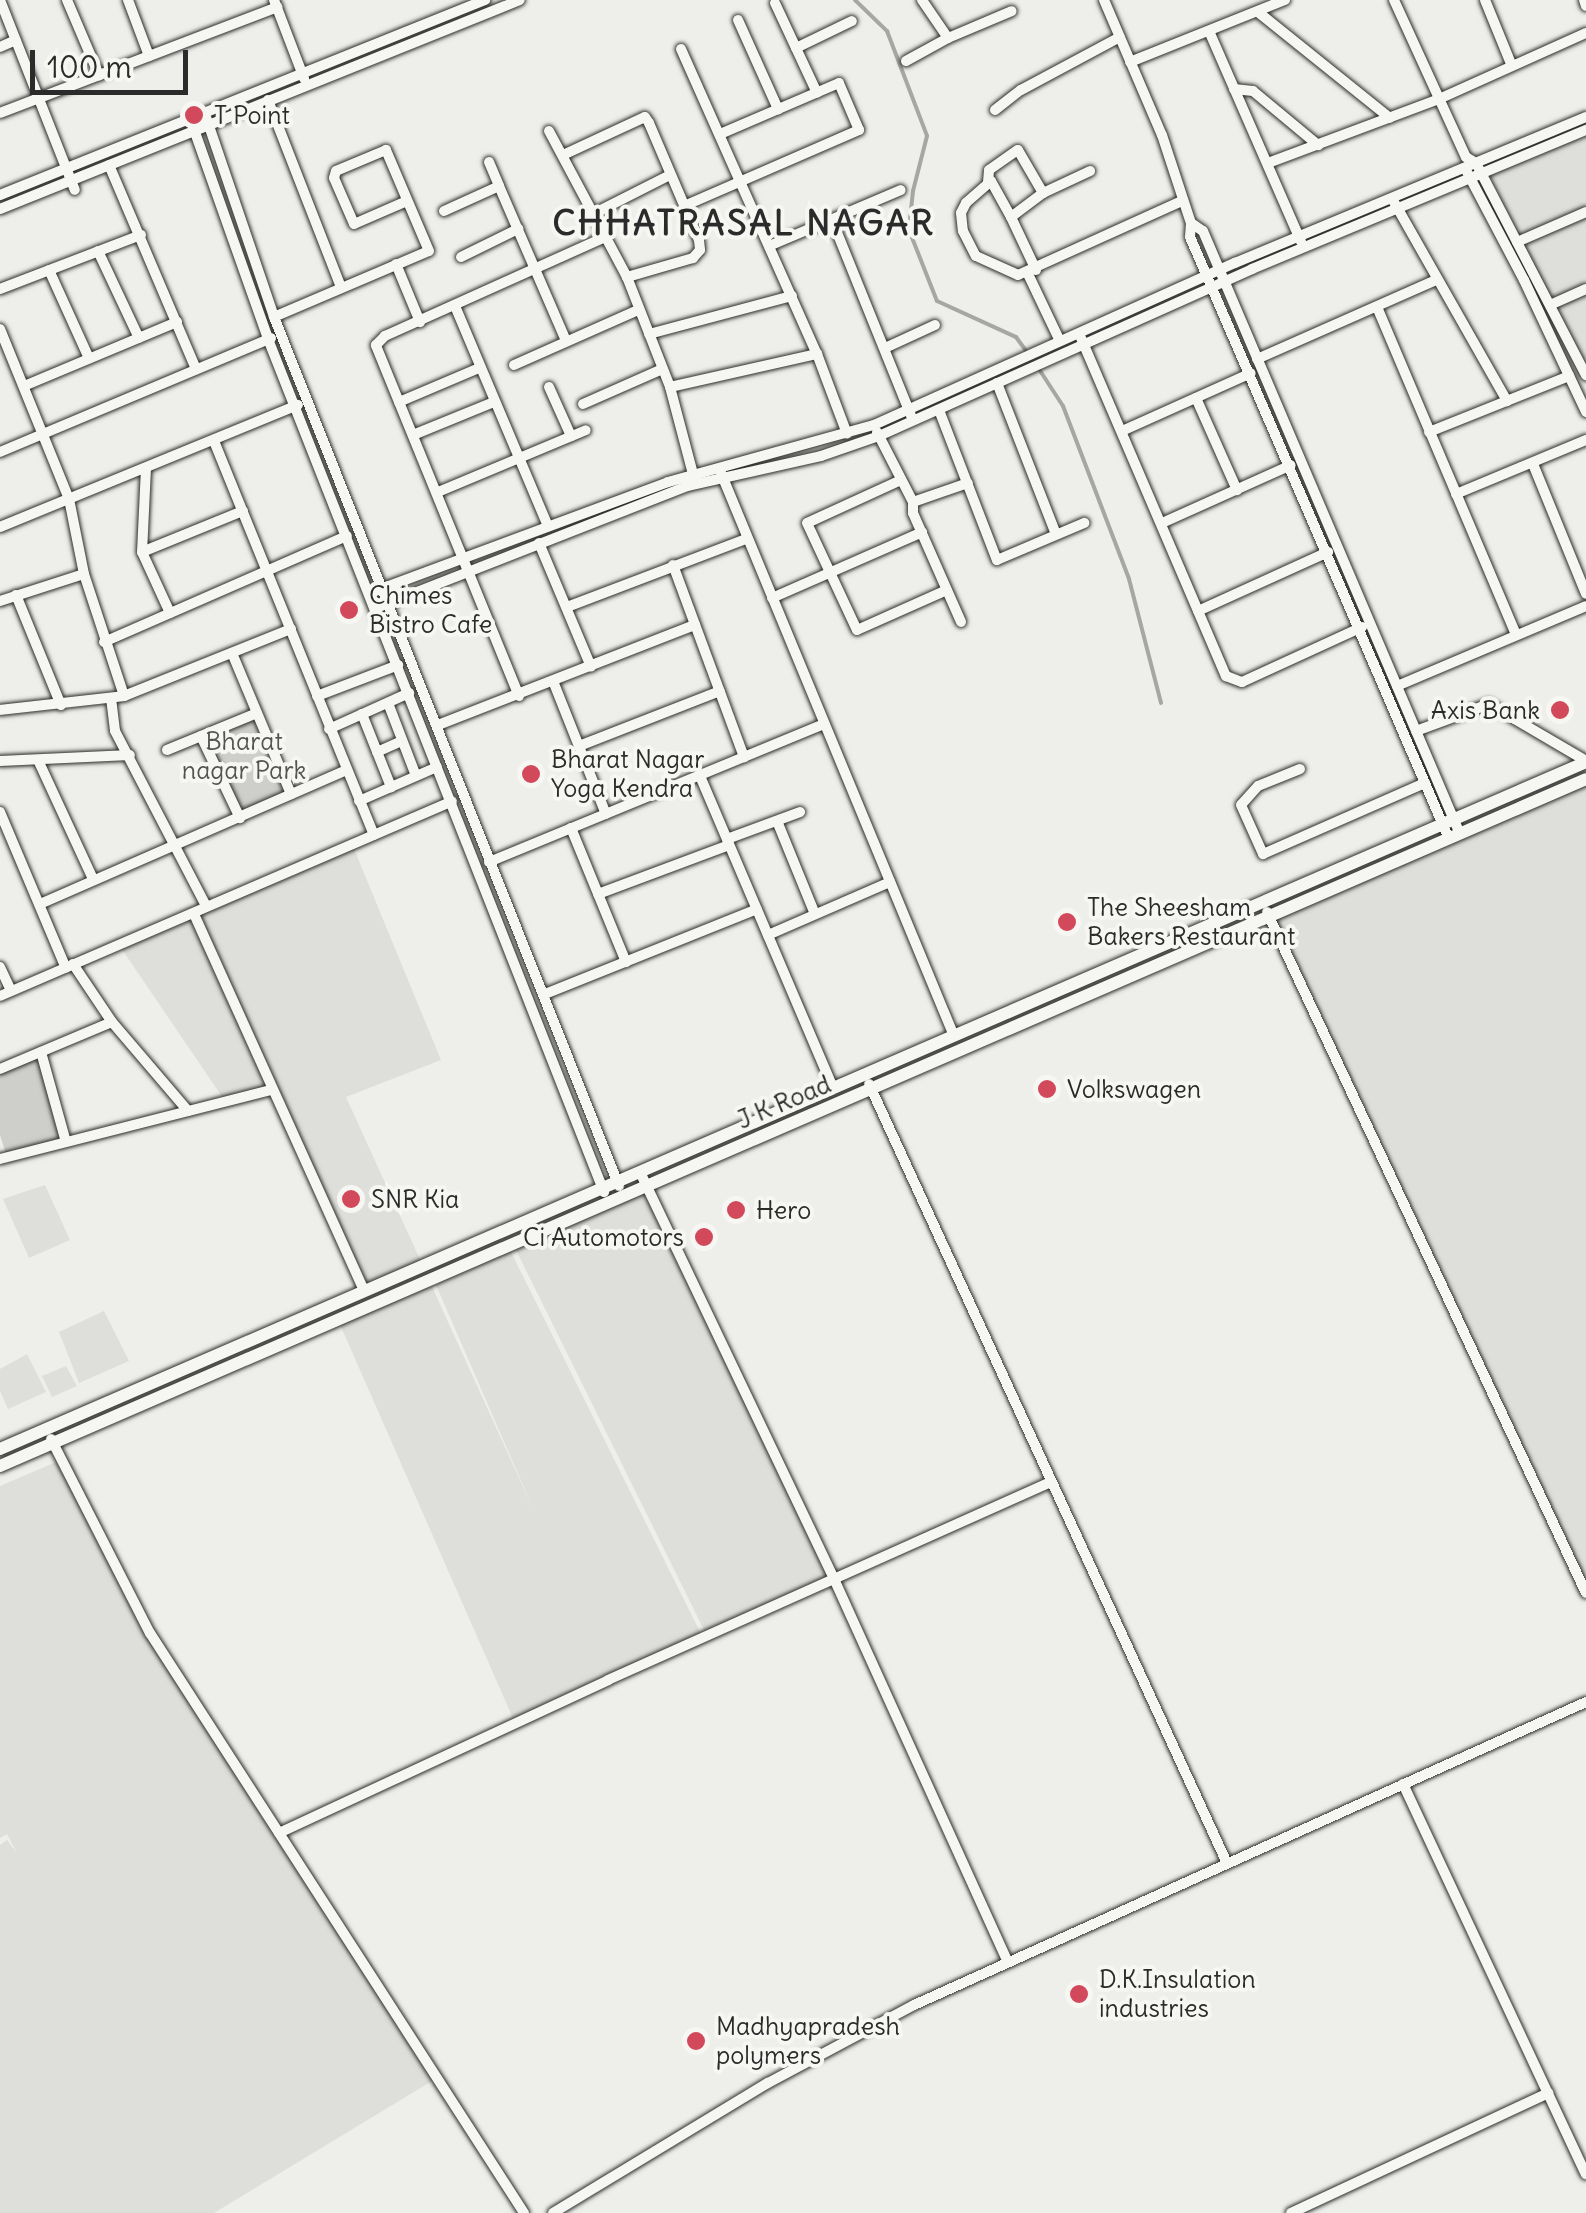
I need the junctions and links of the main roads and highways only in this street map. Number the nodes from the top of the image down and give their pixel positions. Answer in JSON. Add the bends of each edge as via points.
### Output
{"nodes":[{"id":1,"x":1586,"y":762,"type":"edge"},
{"id":2,"x":1586,"y":779,"type":"edge"},
{"id":3,"x":369,"y":1289,"type":"junction"},
{"id":4,"x":382,"y":1301,"type":"junction"},
{"id":5,"x":0,"y":1449,"type":"edge"},
{"id":6,"x":0,"y":1466,"type":"edge"}],
"edges":[{"from":1,"to":3,"type":"main road","name":"J K Road"},
{"from":2,"to":4,"type":"main road","name":"J K Road"},
{"from":3,"to":4,"type":"main road"},
{"from":3,"to":5,"type":"main road","name":"J K Road"},
{"from":4,"to":6,"type":"main road","name":"J K Road"}]}
